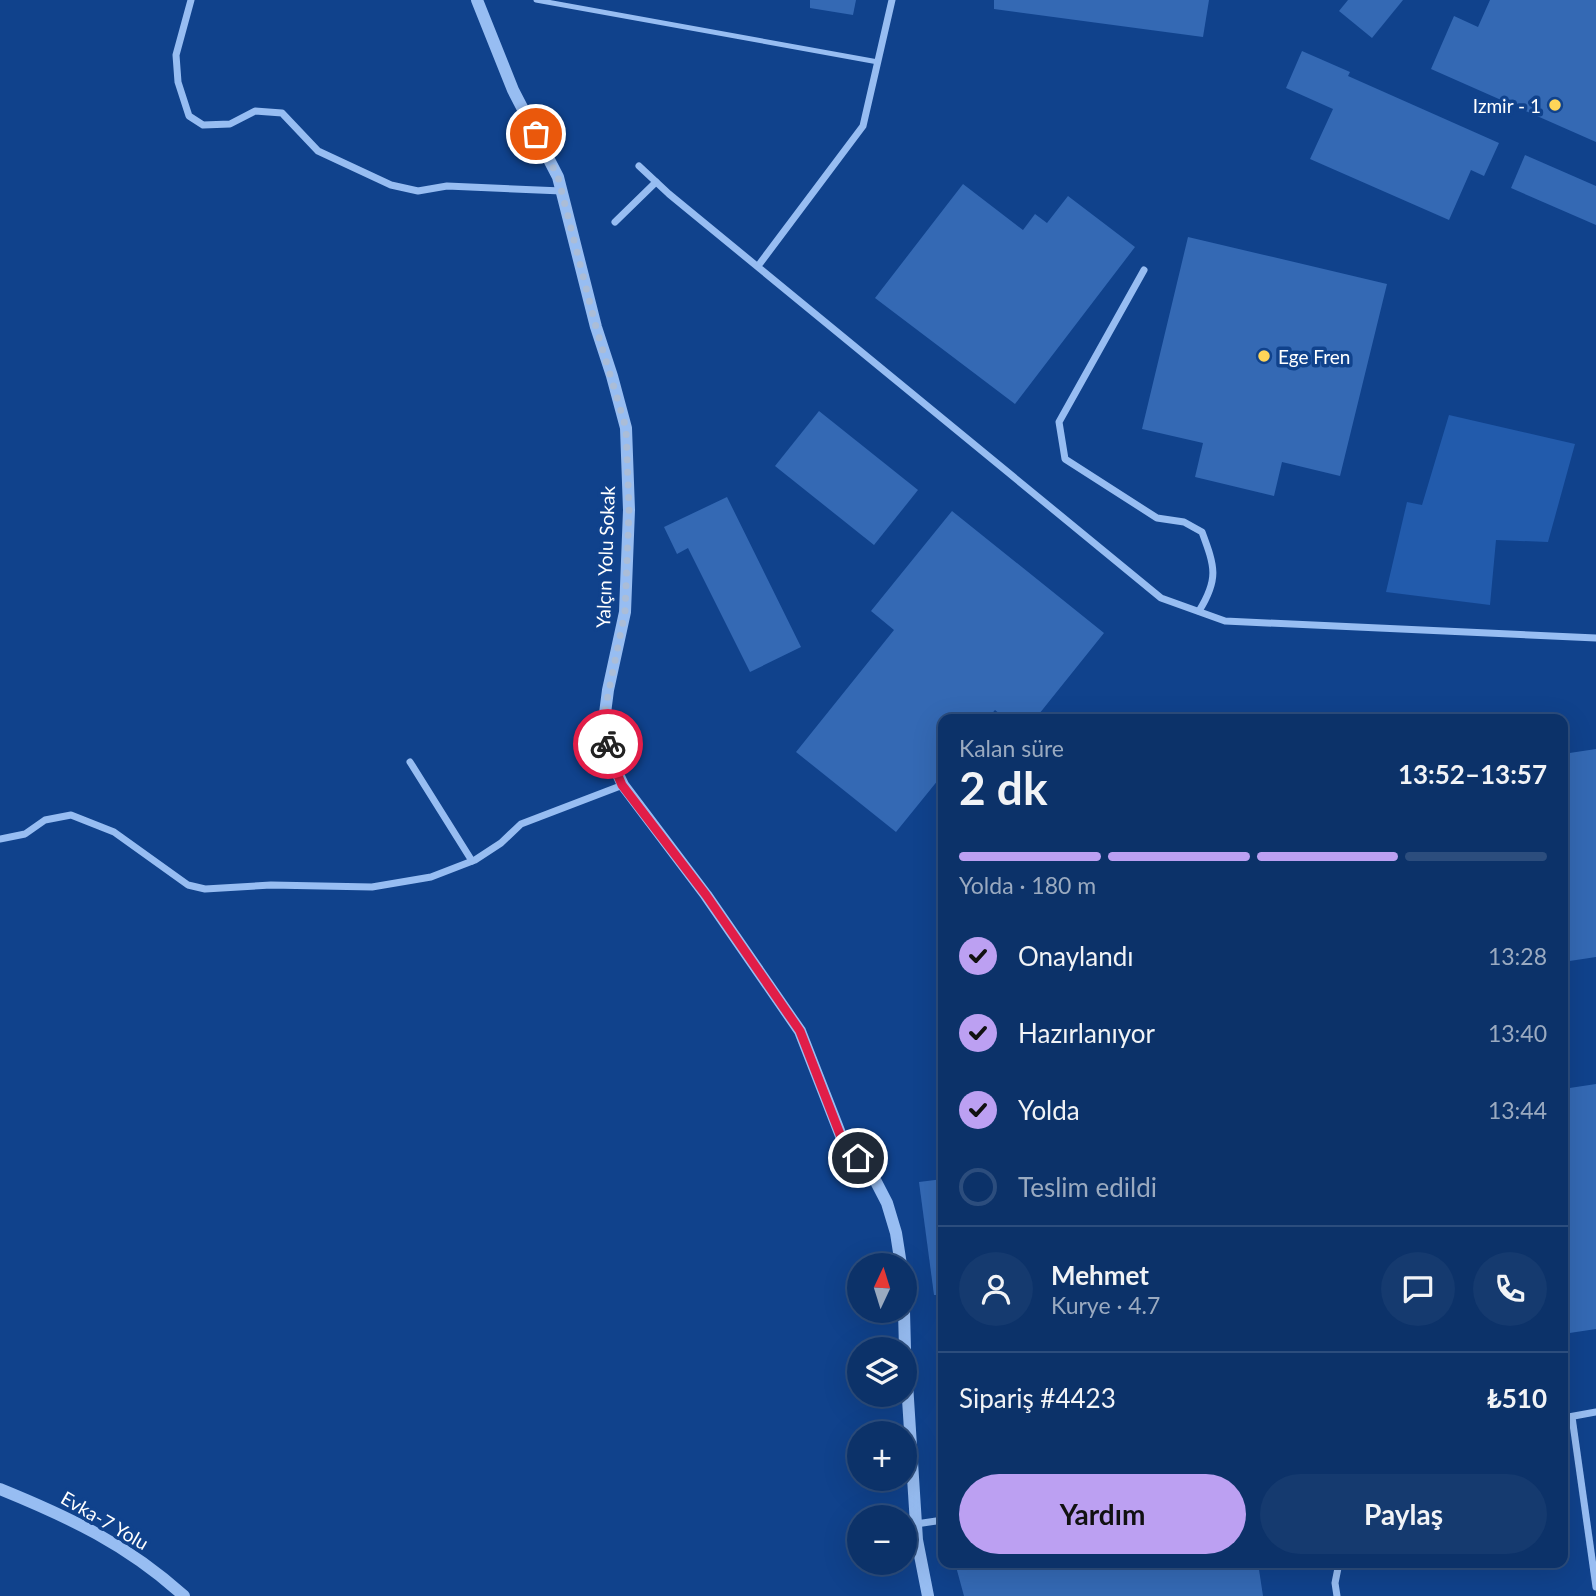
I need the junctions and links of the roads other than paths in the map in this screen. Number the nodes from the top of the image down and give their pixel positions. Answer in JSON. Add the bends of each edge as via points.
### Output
{"nodes":[{"id":1,"x":191,"y":0,"type":"edge"},
{"id":2,"x":477,"y":0,"type":"edge"},
{"id":3,"x":536,"y":0,"type":"edge"},
{"id":4,"x":892,"y":0,"type":"edge"},
{"id":5,"x":878,"y":62,"type":"junction"},
{"id":6,"x":639,"y":166,"type":"dead end"},
{"id":7,"x":656,"y":182,"type":"junction"},
{"id":8,"x":562,"y":191,"type":"junction"},
{"id":9,"x":615,"y":222,"type":"dead end"},
{"id":10,"x":758,"y":266,"type":"junction"},
{"id":11,"x":1144,"y":270,"type":"dead end"},
{"id":12,"x":1199,"y":611,"type":"junction"},
{"id":13,"x":1596,"y":638,"type":"edge"},
{"id":14,"x":410,"y":762,"type":"dead end"},
{"id":15,"x":622,"y":785,"type":"junction"},
{"id":16,"x":0,"y":839,"type":"edge"},
{"id":17,"x":472,"y":861,"type":"junction"},
{"id":18,"x":899,"y":1253,"type":"edge"},
{"id":19,"x":909,"y":1407,"type":"edge"},
{"id":20,"x":1596,"y":1412,"type":"edge"},
{"id":21,"x":1568,"y":1417,"type":"edge"},
{"id":22,"x":1572,"y":1417,"type":"junction"},
{"id":23,"x":0,"y":1489,"type":"edge"},
{"id":24,"x":915,"y":1505,"type":"edge"},
{"id":25,"x":938,"y":1521,"type":"edge"},
{"id":26,"x":917,"y":1524,"type":"edge"},
{"id":27,"x":917,"y":1530,"type":"edge"},
{"id":28,"x":1338,"y":1568,"type":"edge"},
{"id":29,"x":1596,"y":1587,"type":"edge"},
{"id":30,"x":184,"y":1596,"type":"edge"},
{"id":31,"x":928,"y":1596,"type":"edge"},
{"id":32,"x":1337,"y":1596,"type":"edge"}],
"edges":[{"from":1,"to":8,"type":"street","via":[[176,55],[178,82],[189,116],[203,125],[230,124],[256,111],[282,113],[318,151],[391,185],[418,191],[447,186]]},
{"from":2,"to":8,"type":"street","name":"Yalçın Yolu Sokak","via":[[513,90]]},
{"from":3,"to":5,"type":"lane"},
{"from":4,"to":5,"type":"street"},
{"from":5,"to":10,"type":"street","via":[[863,126]]},
{"from":6,"to":7,"type":"street"},
{"from":7,"to":9,"type":"street"},
{"from":7,"to":10,"type":"street"},
{"from":8,"to":15,"type":"street","name":"Yalçın Yolu Sokak","via":[[626,428],[625,612],[604,721],[610,757]]},
{"from":10,"to":12,"type":"street","via":[[1161,598]]},
{"from":11,"to":12,"type":"street","via":[[1059,422],[1065,459],[1157,518],[1184,522],[1202,533],[1214,571],[1212,591]]},
{"from":12,"to":13,"type":"street","via":[[1225,621]]},
{"from":14,"to":17,"type":"street"},
{"from":15,"to":17,"type":"street","via":[[521,824]]},
{"from":15,"to":18,"type":"street","name":"Yalçın Yolu Sokak","via":[[706,895],[800,1031],[843,1142],[872,1174],[887,1203]]},
{"from":16,"to":17,"type":"street","via":[[24,834],[45,820],[71,816],[114,832],[188,885],[205,889],[372,887],[430,877]]},
{"from":19,"to":24,"type":"street"},
{"from":20,"to":22,"type":"street"},
{"from":21,"to":22,"type":"street"},
{"from":22,"to":29,"type":"street"},
{"from":23,"to":30,"type":"street","name":"Evka-7 Yolu","via":[[96,1533]]},
{"from":25,"to":26,"type":"street"},
{"from":27,"to":31,"type":"street"},
{"from":28,"to":32,"type":"street"}]}
